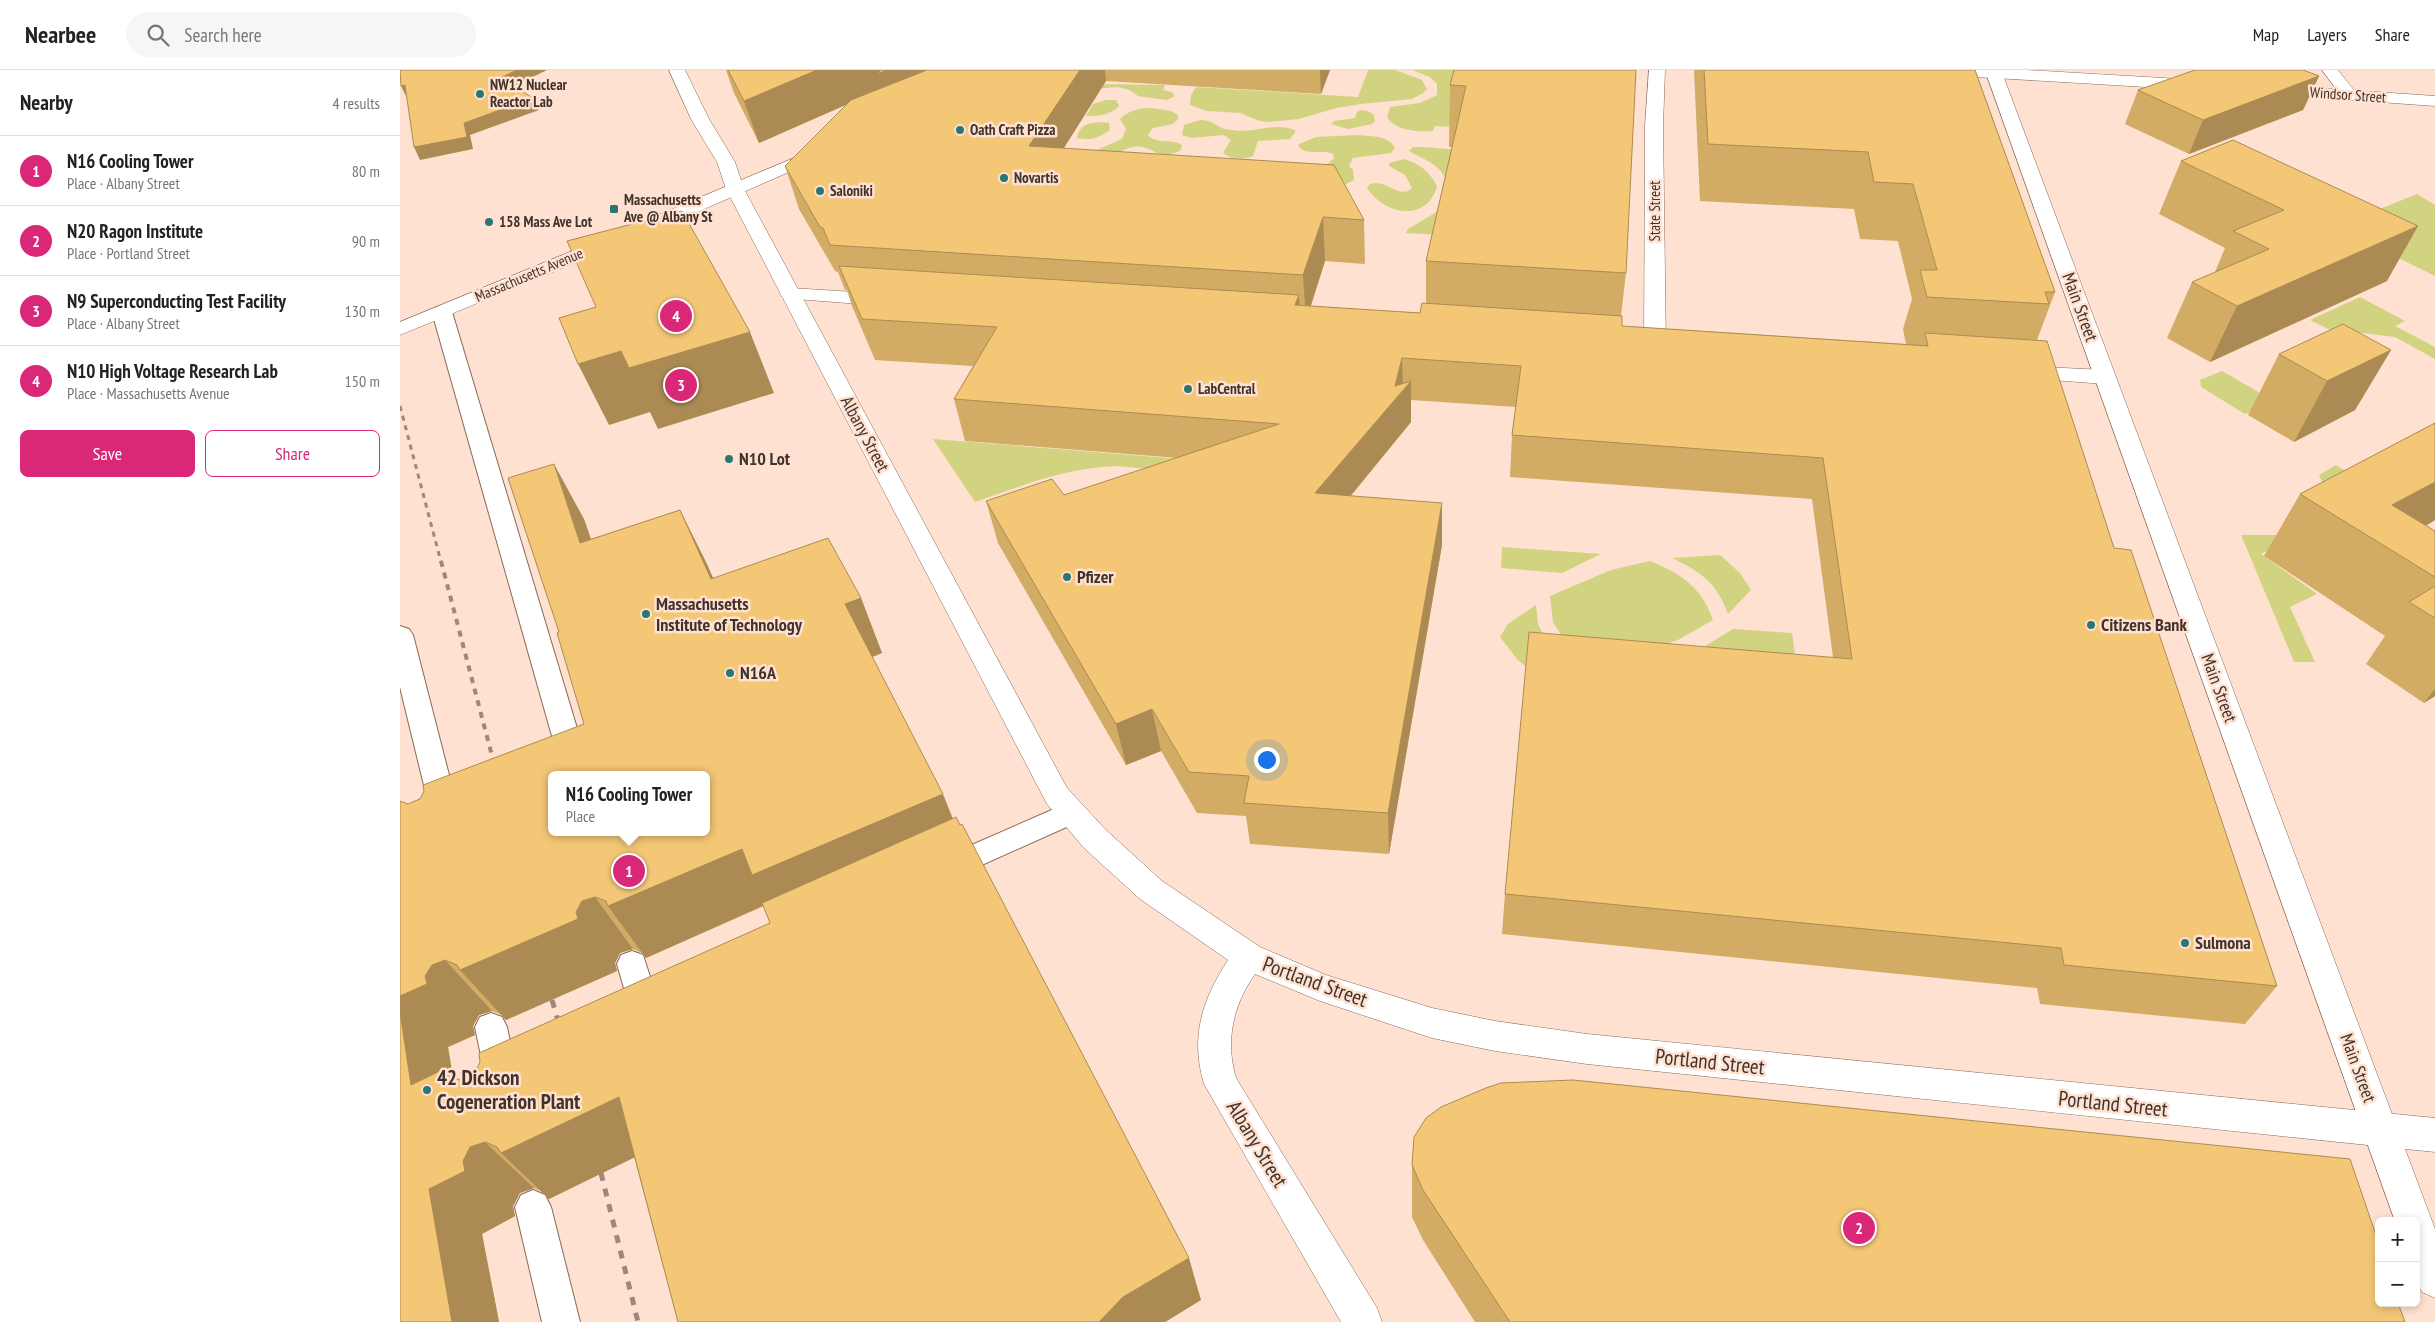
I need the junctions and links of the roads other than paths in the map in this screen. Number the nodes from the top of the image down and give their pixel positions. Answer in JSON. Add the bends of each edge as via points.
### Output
{"nodes":[{"id":1,"x":677,"y":70,"type":"edge"},
{"id":2,"x":1656,"y":70,"type":"edge"},
{"id":3,"x":1931,"y":70,"type":"edge"},
{"id":4,"x":2330,"y":70,"type":"edge"},
{"id":5,"x":1993,"y":71,"type":"edge"},
{"id":6,"x":2213,"y":86,"type":"edge"},
{"id":7,"x":2261,"y":89,"type":"edge"},
{"id":8,"x":2349,"y":94,"type":"junction"},
{"id":9,"x":2435,"y":101,"type":"edge"},
{"id":10,"x":834,"y":146,"type":"edge"},
{"id":11,"x":735,"y":190,"type":"junction"},
{"id":12,"x":790,"y":294,"type":"junction"},
{"id":13,"x":902,"y":301,"type":"edge"},
{"id":14,"x":442,"y":312,"type":"junction"},
{"id":15,"x":400,"y":329,"type":"edge"},
{"id":16,"x":1656,"y":351,"type":"edge"},
{"id":17,"x":2001,"y":371,"type":"edge"},
{"id":18,"x":2105,"y":377,"type":"junction"},
{"id":19,"x":400,"y":636,"type":"edge"},
{"id":20,"x":576,"y":771,"type":"edge"},
{"id":21,"x":1063,"y":804,"type":"junction"},
{"id":22,"x":450,"y":835,"type":"edge"},
{"id":23,"x":920,"y":881,"type":"edge"},
{"id":24,"x":1249,"y":957,"type":"junction"},
{"id":25,"x":632,"y":964,"type":"dead end"},
{"id":26,"x":679,"y":990,"type":"edge"},
{"id":27,"x":491,"y":1027,"type":"dead end"},
{"id":28,"x":509,"y":1110,"type":"edge"},
{"id":29,"x":2381,"y":1130,"type":"junction"},
{"id":30,"x":2435,"y":1135,"type":"edge"},
{"id":31,"x":533,"y":1207,"type":"dead end"},
{"id":32,"x":2413,"y":1217,"type":"edge"},
{"id":33,"x":2420,"y":1239,"type":"edge"},
{"id":34,"x":2435,"y":1279,"type":"edge"},
{"id":35,"x":561,"y":1322,"type":"edge"},
{"id":36,"x":1362,"y":1322,"type":"edge"}],
"edges":[{"from":1,"to":11,"type":"main road","name":"Albany Street","via":[[700,119],[726,162]]},
{"from":2,"to":16,"type":"main road","name":"State Street"},
{"from":3,"to":5,"type":"main road"},
{"from":4,"to":8,"type":"main road"},
{"from":5,"to":6,"type":"main road"},
{"from":5,"to":18,"type":"main road","name":"Main Street"},
{"from":7,"to":8,"type":"main road","name":"Windsor Street"},
{"from":8,"to":9,"type":"main road","name":"Windsor Street"},
{"from":10,"to":11,"type":"main road","name":"Massachusetts Avenue"},
{"from":11,"to":12,"type":"main road","name":"Albany Street"},
{"from":11,"to":14,"type":"main road","name":"Massachusetts Avenue"},
{"from":12,"to":13,"type":"main road"},
{"from":12,"to":21,"type":"main road","name":"Albany Street"},
{"from":14,"to":15,"type":"main road","name":"Massachusetts Avenue"},
{"from":14,"to":20,"type":"lane"},
{"from":17,"to":18,"type":"main road"},
{"from":18,"to":29,"type":"main road","name":"Main Street"},
{"from":19,"to":22,"type":"lane"},
{"from":21,"to":23,"type":"lane"},
{"from":21,"to":24,"type":"main road","name":"Portland Street","via":[[1095,840],[1151,890]]},
{"from":24,"to":29,"type":"main road","name":"Portland Street","via":[[1320,987],[1432,1023],[1495,1036],[1606,1052]]},
{"from":24,"to":36,"type":"main road","name":"Albany Street","via":[[1233,978],[1220,1007],[1213,1041],[1215,1069]]},
{"from":25,"to":26,"type":"lane","via":[[643,1006]]},
{"from":27,"to":28,"type":"lane"},
{"from":29,"to":30,"type":"main road","name":"Portland Street"},
{"from":29,"to":32,"type":"main road","name":"Main Street"},
{"from":31,"to":35,"type":"lane"},
{"from":33,"to":34,"type":"main road"}]}
